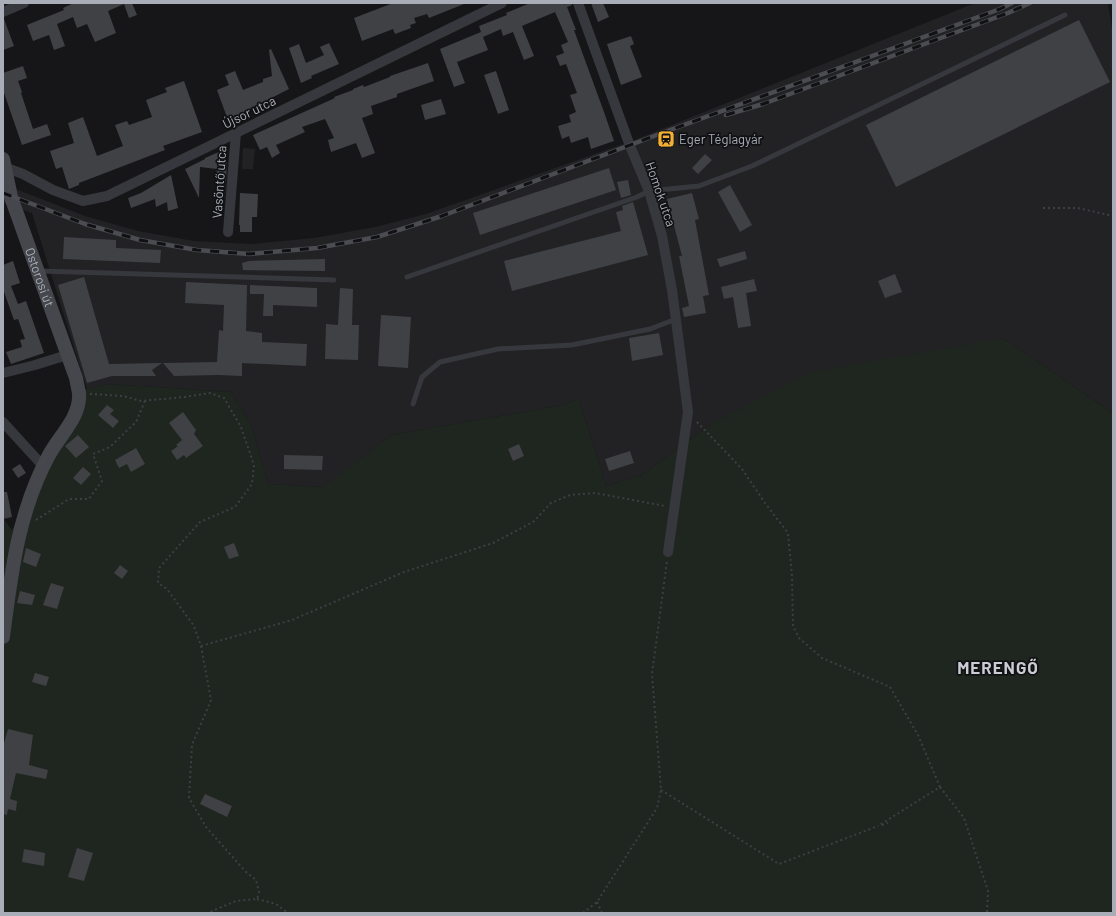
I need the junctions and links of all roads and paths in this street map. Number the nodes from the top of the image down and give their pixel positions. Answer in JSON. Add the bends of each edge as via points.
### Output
{"nodes":[{"id":1,"x":24,"y":3,"type":"edge"},
{"id":2,"x":502,"y":3,"type":"edge"},
{"id":3,"x":578,"y":3,"type":"edge"},
{"id":4,"x":3,"y":12,"type":"edge"},
{"id":5,"x":1065,"y":15,"type":"dead end"},
{"id":6,"x":236,"y":134,"type":"junction"},
{"id":7,"x":4,"y":163,"type":"edge"},
{"id":8,"x":648,"y":191,"type":"junction"},
{"id":9,"x":1043,"y":208,"type":"dead end"},
{"id":10,"x":1113,"y":216,"type":"edge"},
{"id":11,"x":228,"y":232,"type":"dead end"},
{"id":12,"x":37,"y":271,"type":"junction"},
{"id":13,"x":406,"y":276,"type":"dead end"},
{"id":14,"x":334,"y":280,"type":"dead end"},
{"id":15,"x":676,"y":319,"type":"junction"},
{"id":16,"x":67,"y":354,"type":"junction"},
{"id":17,"x":3,"y":373,"type":"edge"},
{"id":18,"x":79,"y":394,"type":"junction"},
{"id":19,"x":145,"y":401,"type":"junction"},
{"id":20,"x":413,"y":404,"type":"dead end"},
{"id":21,"x":688,"y":412,"type":"junction"},
{"id":22,"x":3,"y":422,"type":"edge"},
{"id":23,"x":43,"y":466,"type":"junction"},
{"id":24,"x":674,"y":507,"type":"junction"},
{"id":25,"x":20,"y":532,"type":"junction"},
{"id":26,"x":668,"y":552,"type":"joint"},
{"id":27,"x":3,"y":637,"type":"edge"},
{"id":28,"x":201,"y":646,"type":"junction"},
{"id":29,"x":940,"y":787,"type":"junction"},
{"id":30,"x":661,"y":790,"type":"junction"},
{"id":31,"x":888,"y":823,"type":"dead end"},
{"id":32,"x":878,"y":826,"type":"junction"},
{"id":33,"x":257,"y":899,"type":"junction"},
{"id":34,"x":597,"y":902,"type":"junction"},
{"id":35,"x":210,"y":913,"type":"edge"},
{"id":36,"x":288,"y":913,"type":"edge"},
{"id":37,"x":583,"y":913,"type":"edge"},
{"id":38,"x":602,"y":913,"type":"edge"},
{"id":39,"x":987,"y":913,"type":"edge"}],
"edges":[{"from":1,"to":4,"type":"street"},
{"from":2,"to":6,"type":"street","name":"Újsor utca"},
{"from":3,"to":8,"type":"street","name":"Homok utca"},
{"from":5,"to":8,"type":"lane","via":[[752,166],[699,186]]},
{"from":6,"to":7,"type":"street","name":"Újsor utca","via":[[107,196],[83,201],[53,190]]},
{"from":6,"to":11,"type":"street","name":"Vasöntő utca"},
{"from":7,"to":12,"type":"main road","name":"Ostorosi út","via":[[11,196]]},
{"from":8,"to":13,"type":"lane","via":[[637,197]]},
{"from":8,"to":15,"type":"street","name":"Homok utca","via":[[662,236]]},
{"from":9,"to":10,"type":"path","via":[[1078,208]]},
{"from":12,"to":14,"type":"lane"},
{"from":12,"to":16,"type":"main road","name":"Ostorosi út"},
{"from":15,"to":20,"type":"lane","via":[[650,328],[572,345],[498,349],[440,362],[422,377]]},
{"from":15,"to":21,"type":"street","name":"Homok utca"},
{"from":16,"to":17,"type":"street"},
{"from":16,"to":18,"type":"main road","name":"Ostorosi út"},
{"from":18,"to":19,"type":"path","via":[[123,396]]},
{"from":18,"to":23,"type":"main road","via":[[78,405],[70,424]]},
{"from":19,"to":25,"type":"path","via":[[136,422],[110,447],[93,454],[102,481],[89,498],[69,499],[49,510]]},
{"from":19,"to":28,"type":"path","via":[[210,393],[224,398],[241,427],[254,465],[252,484],[235,507],[200,522],[159,568],[158,583],[167,589],[194,626]]},
{"from":21,"to":24,"type":"street","name":"Homok utca"},
{"from":21,"to":29,"type":"path","via":[[742,469],[788,532],[793,626],[799,638],[822,658],[890,687],[918,735]]},
{"from":22,"to":23,"type":"street"},
{"from":23,"to":25,"type":"main road"},
{"from":24,"to":26,"type":"street","name":"Homok utca"},
{"from":24,"to":28,"type":"path","via":[[595,492],[570,495],[551,503],[533,522],[494,543],[404,572],[292,620]]},
{"from":25,"to":27,"type":"main road","via":[[9,586]]},
{"from":26,"to":30,"type":"path","via":[[652,674]]},
{"from":28,"to":33,"type":"path","via":[[211,700],[192,745],[189,798],[206,827],[256,880]]},
{"from":29,"to":32,"type":"path"},
{"from":29,"to":39,"type":"path","via":[[964,818],[988,891]]},
{"from":30,"to":32,"type":"path","via":[[779,864]]},
{"from":30,"to":34,"type":"path","via":[[657,808]]},
{"from":31,"to":32,"type":"path"},
{"from":33,"to":35,"type":"path","via":[[236,901]]},
{"from":33,"to":36,"type":"path","via":[[276,904]]},
{"from":34,"to":37,"type":"path"},
{"from":34,"to":38,"type":"path"}]}
